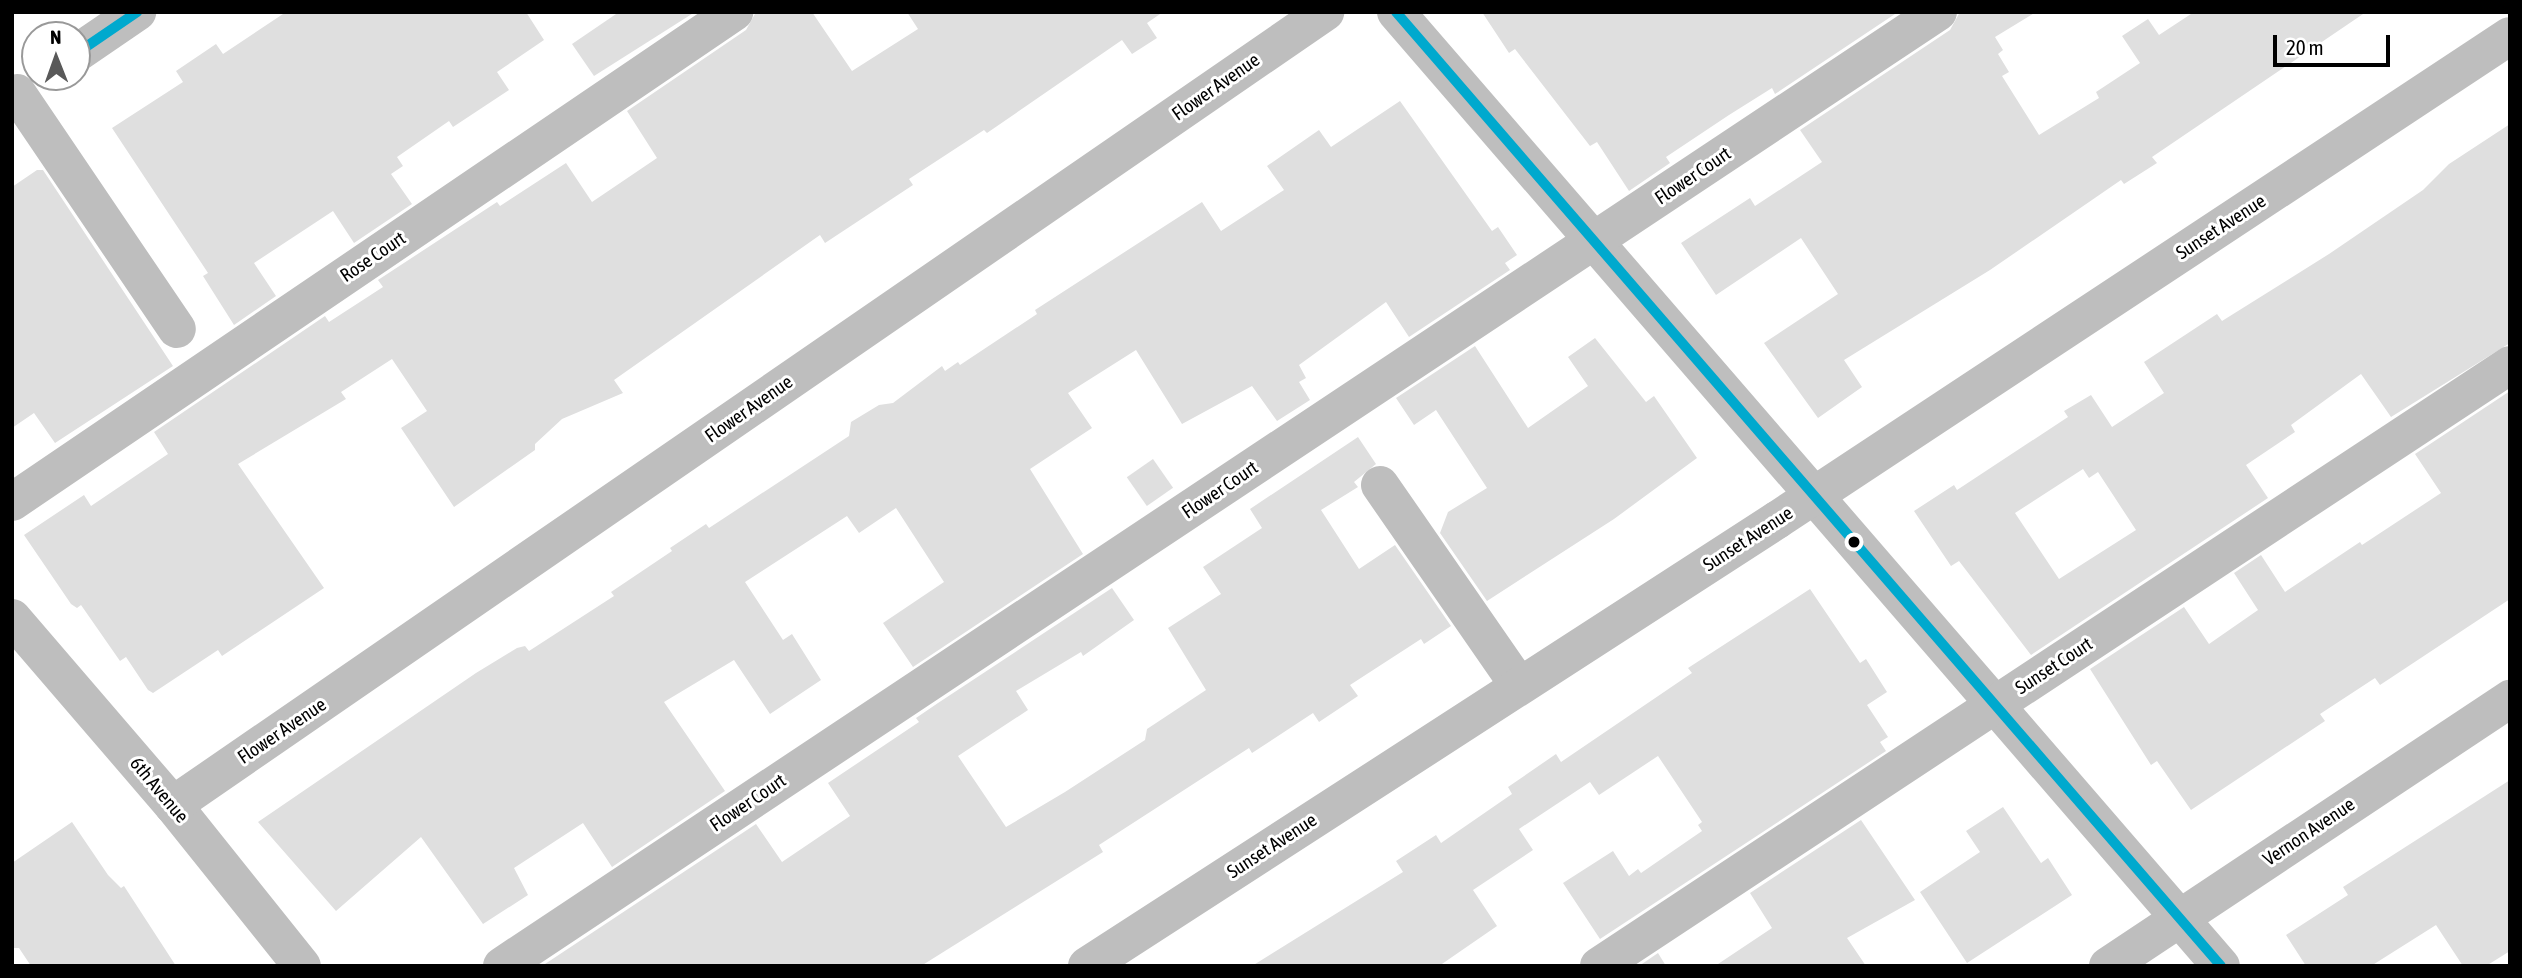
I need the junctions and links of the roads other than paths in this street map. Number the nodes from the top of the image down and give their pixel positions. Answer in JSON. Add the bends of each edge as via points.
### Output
{"nodes":[{"id":1,"x":734,"y":12,"type":"edge"},
{"id":2,"x":1325,"y":12,"type":"edge"},
{"id":3,"x":1396,"y":12,"type":"edge"},
{"id":4,"x":1938,"y":12,"type":"edge"},
{"id":5,"x":132,"y":14,"type":"edge"},
{"id":6,"x":2510,"y":36,"type":"edge"},
{"id":7,"x":91,"y":43,"type":"edge"},
{"id":8,"x":24,"y":91,"type":"edge"},
{"id":9,"x":1595,"y":242,"type":"junction"},
{"id":10,"x":177,"y":329,"type":"dead end"},
{"id":11,"x":2510,"y":365,"type":"edge"},
{"id":12,"x":1380,"y":485,"type":"dead end"},
{"id":13,"x":1815,"y":495,"type":"junction"},
{"id":14,"x":12,"y":502,"type":"edge"},
{"id":15,"x":12,"y":618,"type":"edge"},
{"id":16,"x":1519,"y":687,"type":"junction"},
{"id":17,"x":2510,"y":699,"type":"edge"},
{"id":18,"x":1993,"y":706,"type":"junction"},
{"id":19,"x":173,"y":805,"type":"junction"},
{"id":20,"x":2180,"y":918,"type":"junction"},
{"id":21,"x":302,"y":966,"type":"edge"},
{"id":22,"x":502,"y":966,"type":"edge"},
{"id":23,"x":1087,"y":966,"type":"edge"},
{"id":24,"x":1599,"y":966,"type":"edge"},
{"id":25,"x":2108,"y":966,"type":"edge"},
{"id":26,"x":2221,"y":966,"type":"edge"}],
"edges":[{"from":1,"to":14,"type":"street","name":"Rose Court"},
{"from":2,"to":19,"type":"street","name":"Flower Avenue"},
{"from":3,"to":9,"type":"street"},
{"from":4,"to":9,"type":"street","name":"Flower Court"},
{"from":5,"to":7,"type":"street"},
{"from":6,"to":13,"type":"street","name":"Sunset Avenue"},
{"from":8,"to":10,"type":"street"},
{"from":9,"to":13,"type":"street"},
{"from":9,"to":22,"type":"street","name":"Flower Court"},
{"from":11,"to":18,"type":"street","name":"Sunset Court"},
{"from":12,"to":16,"type":"street"},
{"from":13,"to":16,"type":"street","name":"Sunset Avenue"},
{"from":13,"to":18,"type":"street"},
{"from":15,"to":19,"type":"street","name":"6th Avenue"},
{"from":16,"to":23,"type":"street","name":"Sunset Avenue"},
{"from":17,"to":20,"type":"street","name":"Vernon Avenue"},
{"from":18,"to":20,"type":"street"},
{"from":18,"to":24,"type":"street","name":"Sunset Court"},
{"from":19,"to":21,"type":"street","name":"6th Avenue"},
{"from":20,"to":25,"type":"street","name":"Vernon Avenue"},
{"from":20,"to":26,"type":"street"}]}
